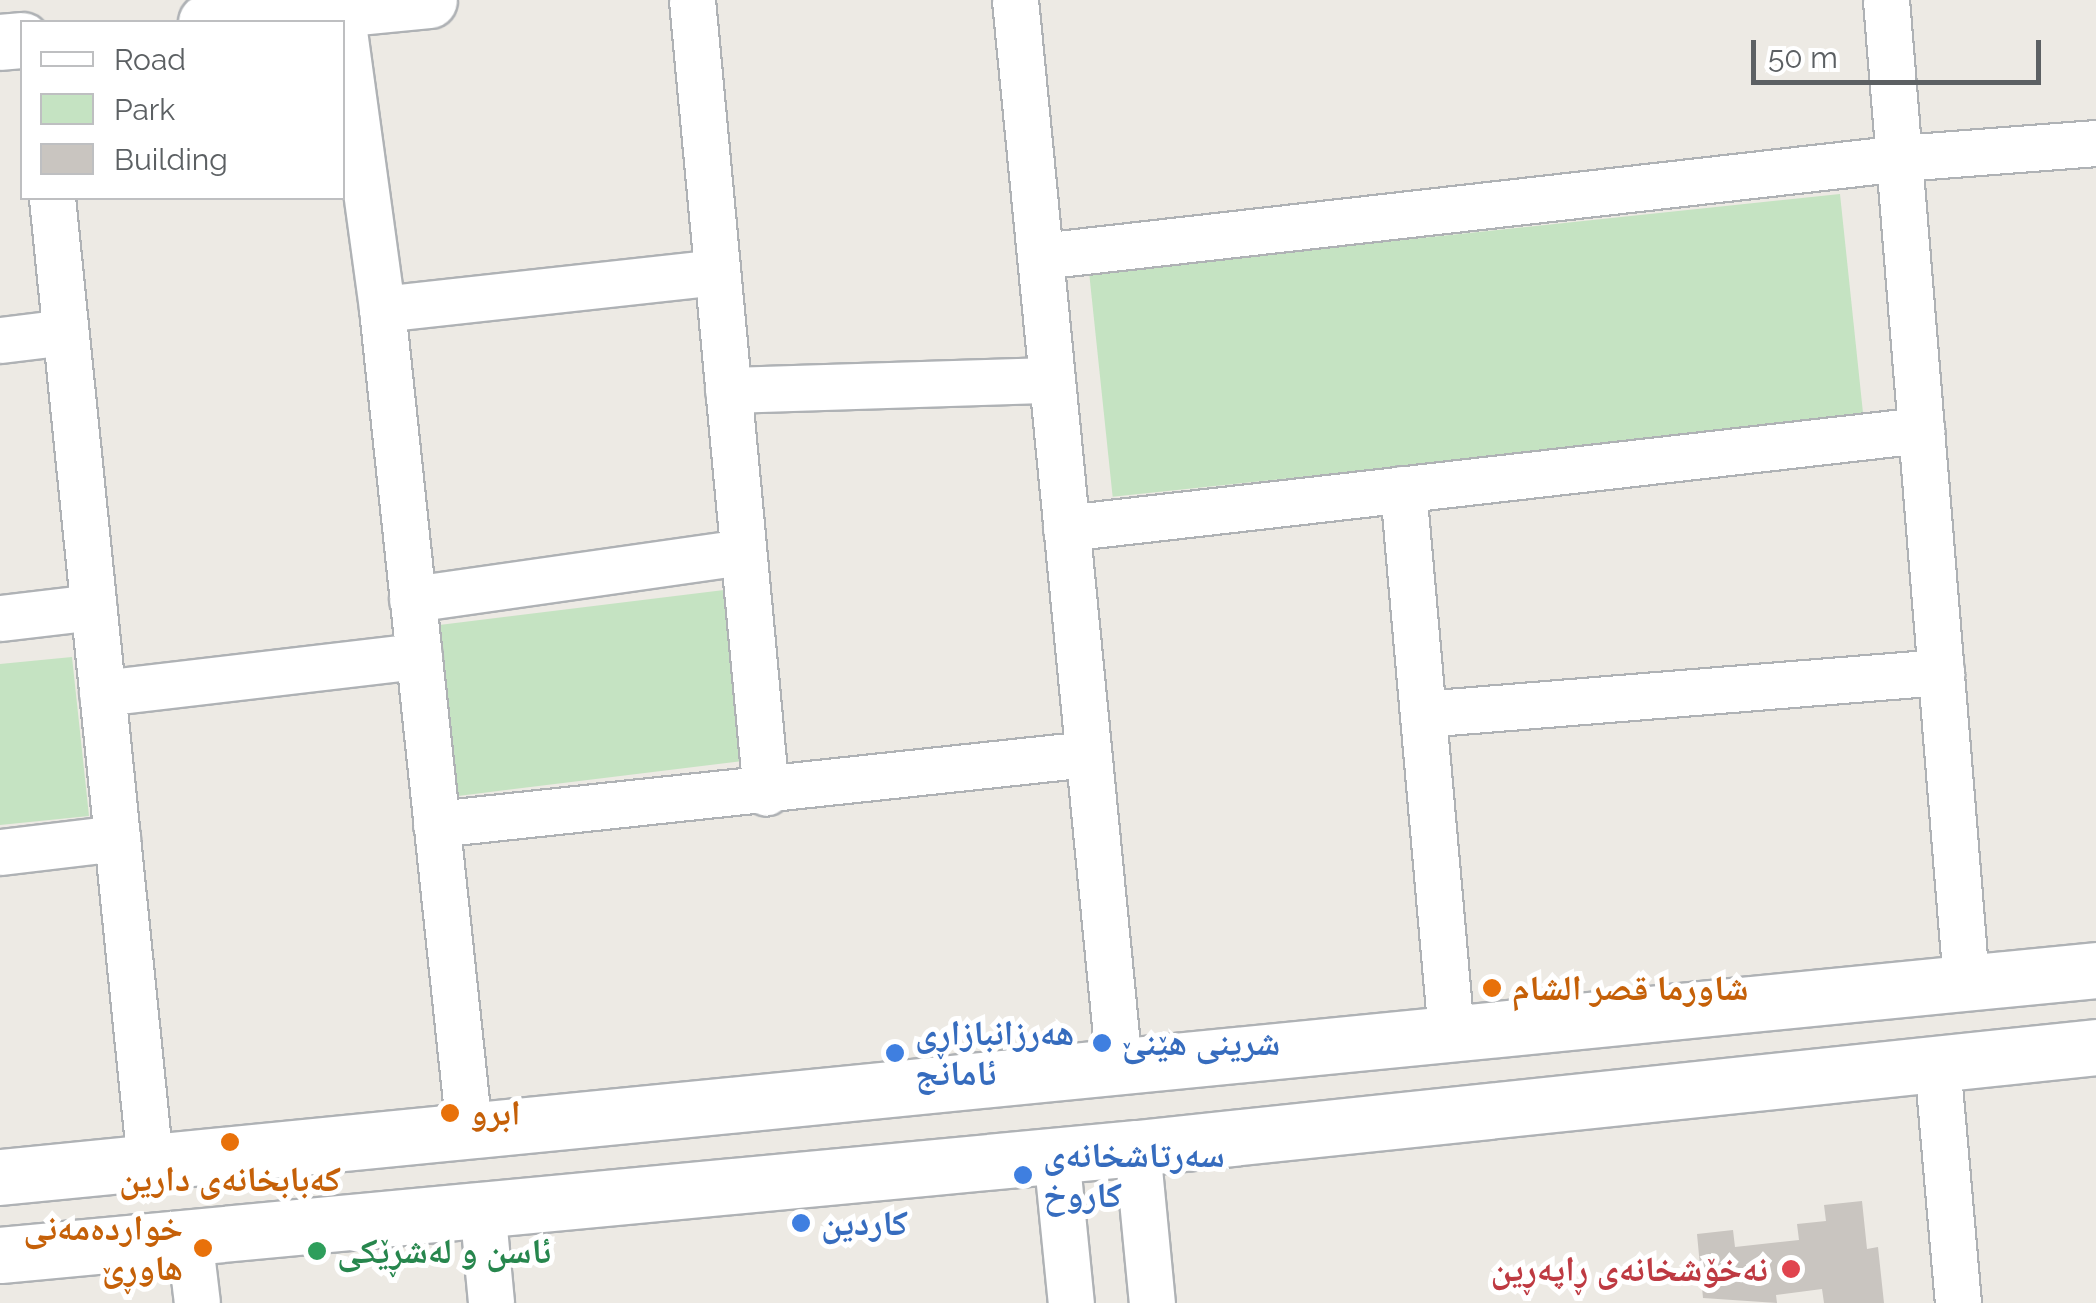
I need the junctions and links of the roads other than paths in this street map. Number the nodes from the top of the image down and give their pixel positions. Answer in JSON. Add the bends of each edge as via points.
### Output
{"nodes":[{"id":1,"x":429,"y":0,"type":"edge"},
{"id":2,"x":692,"y":0,"type":"edge"},
{"id":3,"x":1015,"y":0,"type":"edge"},
{"id":4,"x":1886,"y":0,"type":"edge"},
{"id":5,"x":341,"y":10,"type":"junction"},
{"id":6,"x":228,"y":20,"type":"edge"},
{"id":7,"x":342,"y":20,"type":"edge"},
{"id":8,"x":345,"y":39,"type":"edge"},
{"id":9,"x":2096,"y":143,"type":"edge"},
{"id":10,"x":1901,"y":158,"type":"junction"},
{"id":11,"x":52,"y":200,"type":"edge"},
{"id":12,"x":1041,"y":256,"type":"junction"},
{"id":13,"x":717,"y":272,"type":"junction"},
{"id":14,"x":382,"y":309,"type":"junction"},
{"id":15,"x":65,"y":332,"type":"junction"},
{"id":16,"x":0,"y":340,"type":"edge"},
{"id":17,"x":1052,"y":380,"type":"junction"},
{"id":18,"x":728,"y":390,"type":"junction"},
{"id":19,"x":1920,"y":430,"type":"junction"},
{"id":20,"x":1402,"y":490,"type":"junction"},
{"id":21,"x":1066,"y":528,"type":"junction"},
{"id":22,"x":744,"y":552,"type":"junction"},
{"id":23,"x":412,"y":599,"type":"junction"},
{"id":24,"x":93,"y":607,"type":"junction"},
{"id":25,"x":0,"y":618,"type":"edge"},
{"id":26,"x":418,"y":656,"type":"junction"},
{"id":27,"x":1941,"y":672,"type":"junction"},
{"id":28,"x":102,"y":693,"type":"junction"},
{"id":29,"x":1423,"y":714,"type":"junction"},
{"id":30,"x":1088,"y":754,"type":"junction"},
{"id":31,"x":766,"y":793,"type":"junction"},
{"id":32,"x":436,"y":824,"type":"junction"},
{"id":33,"x":117,"y":838,"type":"junction"},
{"id":34,"x":0,"y":852,"type":"edge"},
{"id":35,"x":2096,"y":970,"type":"edge"},
{"id":36,"x":1966,"y":982,"type":"junction"},
{"id":37,"x":1452,"y":1033,"type":"junction"},
{"id":38,"x":2096,"y":1047,"type":"edge"},
{"id":39,"x":1937,"y":1063,"type":"junction"},
{"id":40,"x":1120,"y":1066,"type":"junction"},
{"id":41,"x":469,"y":1130,"type":"junction"},
{"id":42,"x":1137,"y":1148,"type":"junction"},
{"id":43,"x":1056,"y":1154,"type":"junction"},
{"id":44,"x":150,"y":1162,"type":"junction"},
{"id":45,"x":0,"y":1177,"type":"edge"},
{"id":46,"x":482,"y":1207,"type":"junction"},
{"id":47,"x":189,"y":1236,"type":"junction"},
{"id":48,"x":0,"y":1255,"type":"edge"},
{"id":49,"x":197,"y":1303,"type":"edge"},
{"id":50,"x":491,"y":1303,"type":"edge"},
{"id":51,"x":1070,"y":1303,"type":"edge"},
{"id":52,"x":1152,"y":1303,"type":"edge"},
{"id":53,"x":1958,"y":1303,"type":"edge"}],
"edges":[{"from":1,"to":5,"type":"street"},
{"from":2,"to":13,"type":"street"},
{"from":3,"to":12,"type":"street"},
{"from":4,"to":10,"type":"street"},
{"from":5,"to":6,"type":"street"},
{"from":5,"to":7,"type":"street"},
{"from":8,"to":14,"type":"street"},
{"from":9,"to":10,"type":"street"},
{"from":10,"to":12,"type":"street"},
{"from":10,"to":19,"type":"street"},
{"from":11,"to":15,"type":"street"},
{"from":12,"to":17,"type":"street"},
{"from":13,"to":14,"type":"street"},
{"from":13,"to":18,"type":"street"},
{"from":14,"to":23,"type":"street"},
{"from":15,"to":16,"type":"street"},
{"from":15,"to":24,"type":"street"},
{"from":17,"to":18,"type":"street"},
{"from":17,"to":21,"type":"street"},
{"from":18,"to":22,"type":"street"},
{"from":19,"to":20,"type":"street"},
{"from":19,"to":27,"type":"street"},
{"from":20,"to":21,"type":"street"},
{"from":20,"to":29,"type":"street"},
{"from":21,"to":30,"type":"street"},
{"from":22,"to":23,"type":"street"},
{"from":22,"to":31,"type":"street"},
{"from":23,"to":26,"type":"street"},
{"from":24,"to":25,"type":"street"},
{"from":24,"to":28,"type":"street"},
{"from":26,"to":28,"type":"street"},
{"from":26,"to":32,"type":"street"},
{"from":27,"to":29,"type":"street"},
{"from":27,"to":36,"type":"street"},
{"from":28,"to":33,"type":"street"},
{"from":29,"to":37,"type":"street"},
{"from":30,"to":31,"type":"street"},
{"from":30,"to":40,"type":"street"},
{"from":31,"to":32,"type":"street"},
{"from":32,"to":41,"type":"street"},
{"from":33,"to":34,"type":"street"},
{"from":33,"to":44,"type":"street"},
{"from":35,"to":36,"type":"street"},
{"from":36,"to":37,"type":"street"},
{"from":37,"to":40,"type":"street"},
{"from":38,"to":39,"type":"street"},
{"from":39,"to":42,"type":"street"},
{"from":39,"to":53,"type":"street"},
{"from":40,"to":41,"type":"street"},
{"from":41,"to":44,"type":"street"},
{"from":42,"to":43,"type":"street"},
{"from":42,"to":52,"type":"street"},
{"from":43,"to":46,"type":"street"},
{"from":43,"to":51,"type":"street"},
{"from":44,"to":45,"type":"street"},
{"from":46,"to":47,"type":"street"},
{"from":46,"to":50,"type":"street"},
{"from":47,"to":48,"type":"street"},
{"from":47,"to":49,"type":"street"}]}
